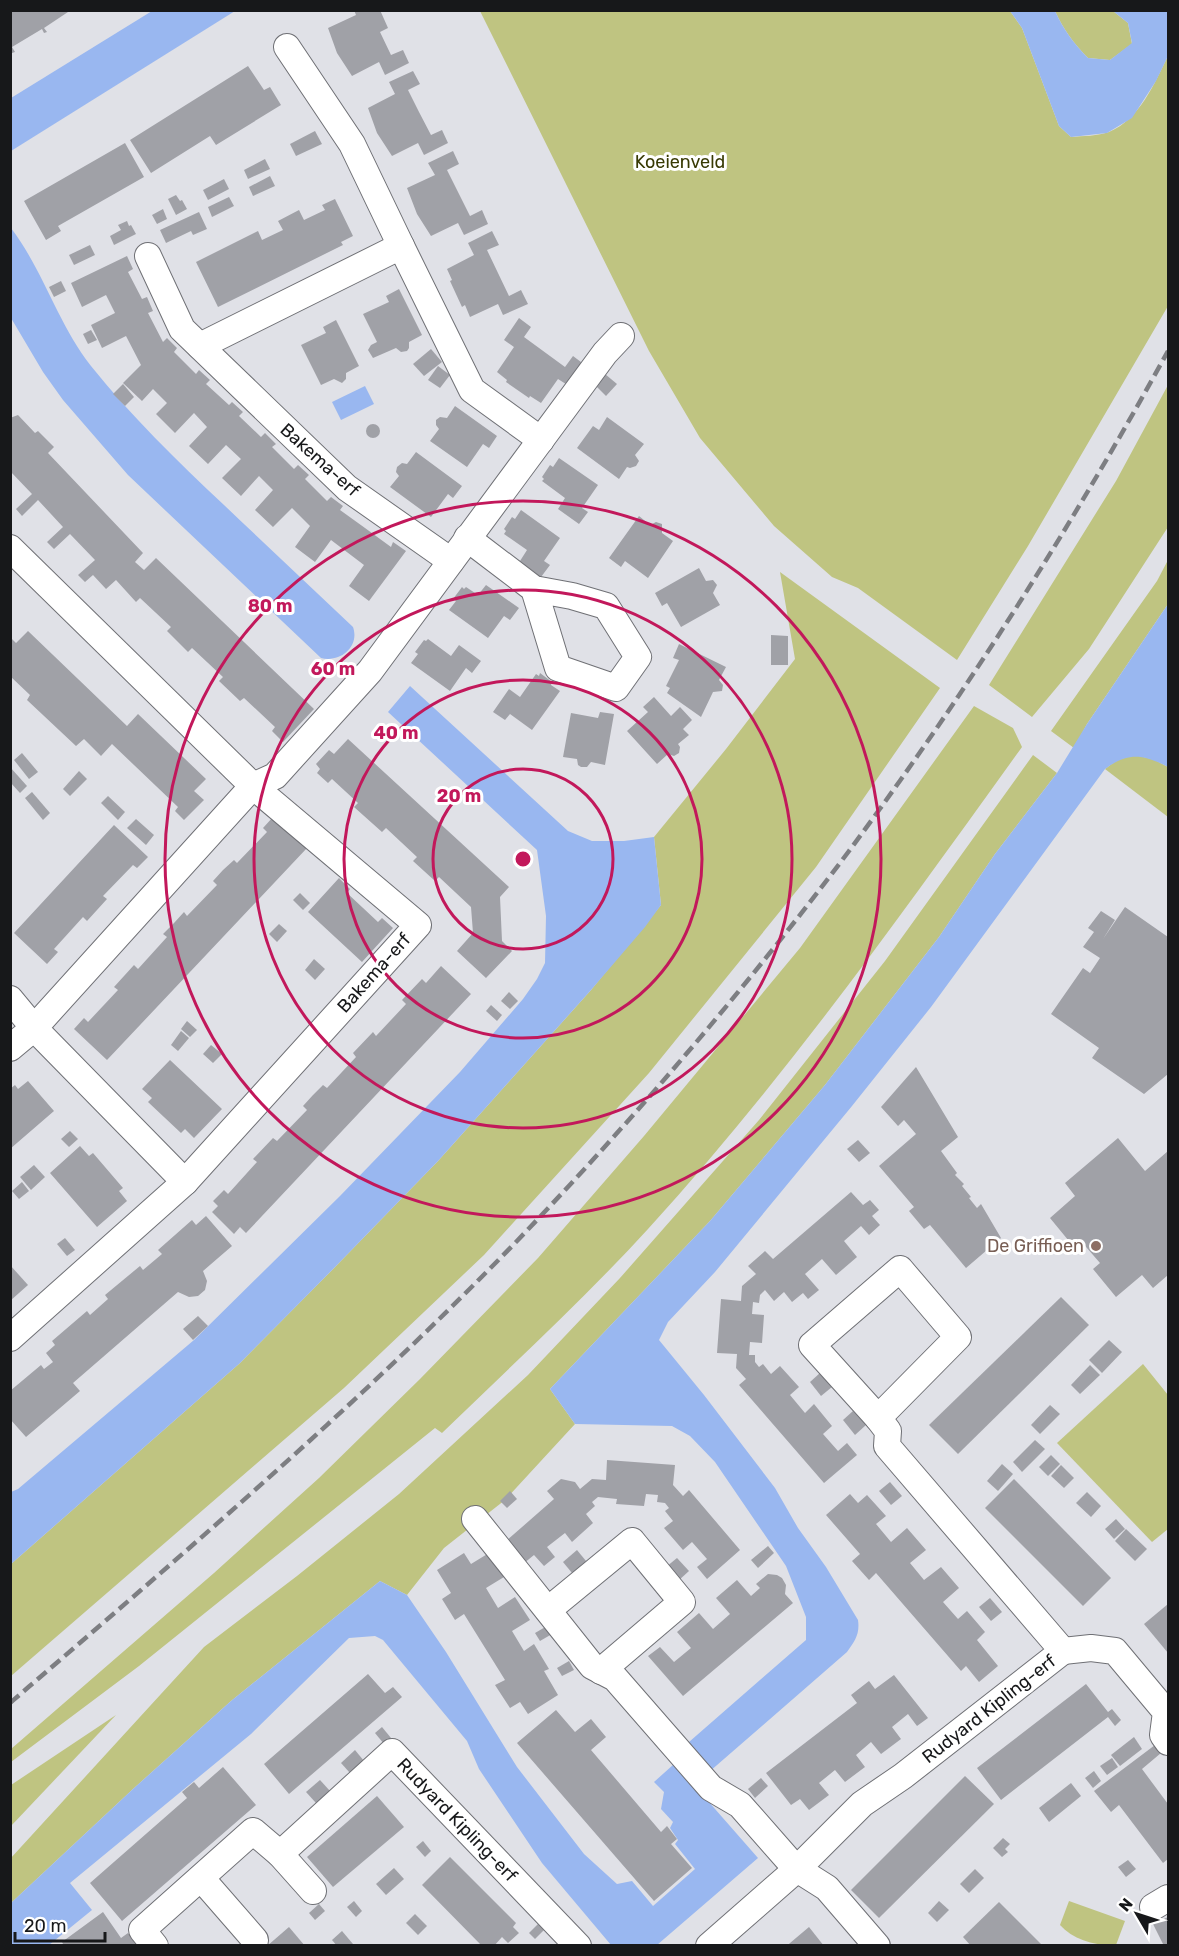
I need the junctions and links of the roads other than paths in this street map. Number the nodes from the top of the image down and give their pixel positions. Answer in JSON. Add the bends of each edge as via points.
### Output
{"nodes":[{"id":1,"x":287,"y":47,"type":"dead end"},
{"id":2,"x":401,"y":246,"type":"junction"},
{"id":3,"x":148,"y":256,"type":"dead end"},
{"id":4,"x":621,"y":336,"type":"dead end"},
{"id":5,"x":200,"y":346,"type":"junction"},
{"id":6,"x":541,"y":440,"type":"junction"},
{"id":7,"x":467,"y":538,"type":"junction"},
{"id":8,"x":10,"y":548,"type":"edge"},
{"id":9,"x":451,"y":561,"type":"junction"},
{"id":10,"x":534,"y":589,"type":"dead end"},
{"id":11,"x":253,"y":786,"type":"junction"},
{"id":12,"x":10,"y":999,"type":"edge"},
{"id":13,"x":34,"y":1028,"type":"junction"},
{"id":14,"x":10,"y":1048,"type":"edge"},
{"id":15,"x":185,"y":1182,"type":"junction"},
{"id":16,"x":10,"y":1338,"type":"edge"},
{"id":17,"x":878,"y":1418,"type":"junction"},
{"id":18,"x":475,"y":1519,"type":"dead end"},
{"id":19,"x":549,"y":1610,"type":"junction"},
{"id":20,"x":1063,"y":1651,"type":"junction"},
{"id":21,"x":602,"y":1671,"type":"junction"},
{"id":22,"x":1168,"y":1742,"type":"edge"},
{"id":23,"x":280,"y":1854,"type":"junction"},
{"id":24,"x":797,"y":1869,"type":"junction"},
{"id":25,"x":201,"y":1878,"type":"junction"},
{"id":26,"x":313,"y":1891,"type":"dead end"},
{"id":27,"x":255,"y":1941,"type":"dead end"},
{"id":28,"x":155,"y":1946,"type":"edge"},
{"id":29,"x":578,"y":1946,"type":"edge"},
{"id":30,"x":709,"y":1946,"type":"edge"},
{"id":31,"x":877,"y":1946,"type":"edge"}],
"edges":[{"from":1,"to":2,"type":"street","via":[[352,144]]},
{"from":2,"to":5,"type":"street"},
{"from":2,"to":6,"type":"street","via":[[472,390]]},
{"from":3,"to":5,"type":"street","name":"Bakema-erf","via":[[182,330]]},
{"from":4,"to":6,"type":"street"},
{"from":5,"to":9,"type":"street","name":"Bakema-erf","via":[[347,488]]},
{"from":6,"to":7,"type":"street"},
{"from":7,"to":9,"type":"street"},
{"from":7,"to":10,"type":"street"},
{"from":8,"to":11,"type":"street","name":"Bakema-erf"},
{"from":9,"to":11,"type":"street","via":[[370,671],[275,776]]},
{"from":11,"to":13,"type":"street"},
{"from":11,"to":15,"type":"street","name":"Bakema-erf","via":[[418,925]]},
{"from":12,"to":13,"type":"street"},
{"from":13,"to":14,"type":"street"},
{"from":13,"to":15,"type":"street"},
{"from":15,"to":16,"type":"street","name":"Bakema-erf"},
{"from":17,"to":17,"type":"street","name":"Rudyard Kipling-erf","via":[[958,1337],[900,1269],[812,1345]]},
{"from":17,"to":20,"type":"street","name":"Rudyard Kipling-erf","via":[[888,1431],[887,1446]]},
{"from":18,"to":19,"type":"street"},
{"from":19,"to":21,"type":"street","via":[[592,1665]]},
{"from":19,"to":21,"type":"street","via":[[632,1541],[682,1602]]},
{"from":20,"to":22,"type":"street","via":[[1115,1651],[1166,1712],[1163,1735]]},
{"from":20,"to":24,"type":"street","name":"Rudyard Kipling-erf","via":[[862,1804]]},
{"from":21,"to":24,"type":"street","via":[[615,1678],[711,1788],[740,1804]]},
{"from":23,"to":25,"type":"street","via":[[253,1831]]},
{"from":23,"to":26,"type":"street"},
{"from":23,"to":29,"type":"street","name":"Rudyard Kipling-erf","via":[[392,1752]]},
{"from":24,"to":30,"type":"street","name":"Rudyard Kipling-erf"},
{"from":24,"to":31,"type":"street","via":[[827,1888]]},
{"from":25,"to":27,"type":"street"},
{"from":25,"to":28,"type":"street","via":[[142,1930]]}]}
